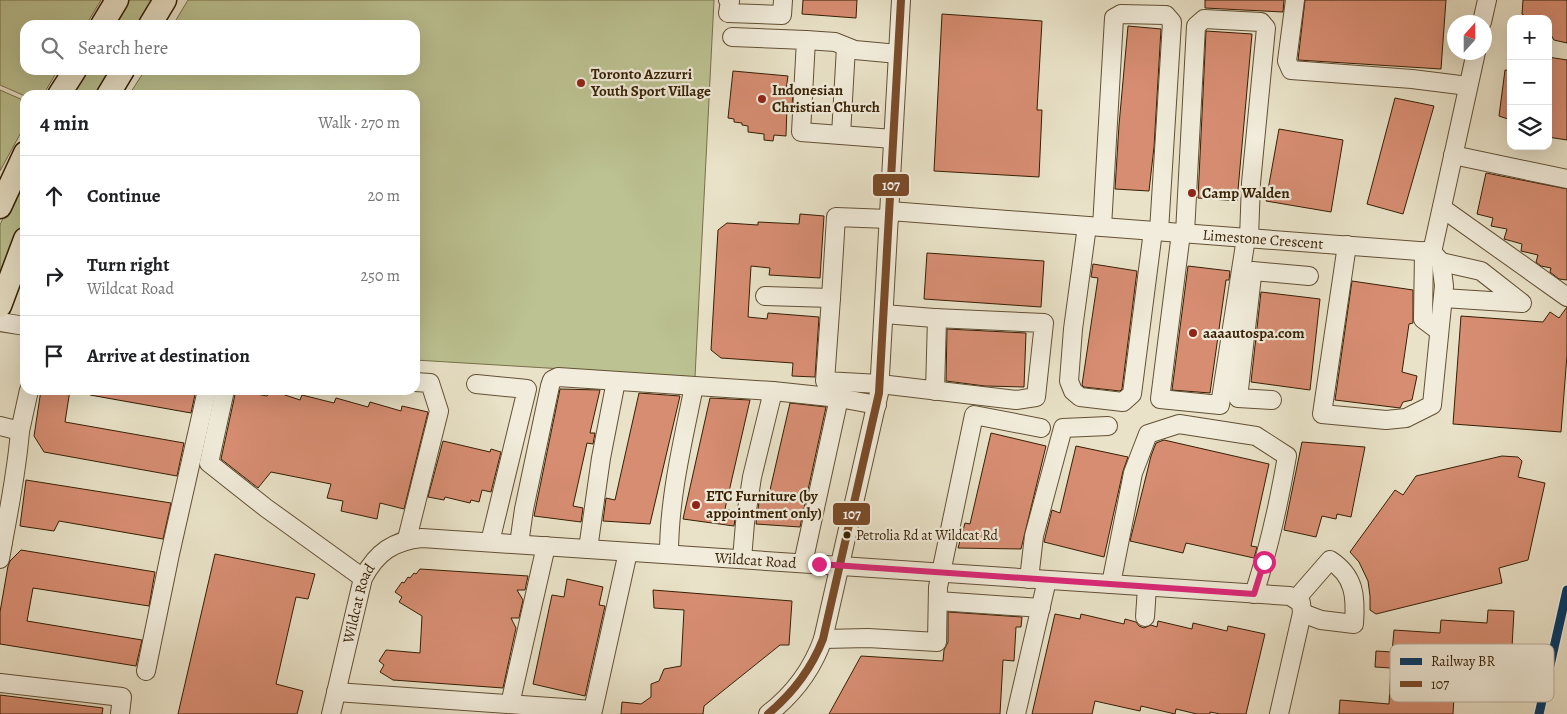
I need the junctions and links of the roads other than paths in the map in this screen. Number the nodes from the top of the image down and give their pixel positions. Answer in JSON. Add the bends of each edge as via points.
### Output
{"nodes":[{"id":1,"x":117,"y":0,"type":"edge"},
{"id":2,"x":165,"y":0,"type":"edge"},
{"id":3,"x":728,"y":0,"type":"edge"},
{"id":4,"x":783,"y":0,"type":"edge"},
{"id":5,"x":901,"y":0,"type":"edge"},
{"id":6,"x":1295,"y":0,"type":"edge"},
{"id":7,"x":1487,"y":0,"type":"edge"},
{"id":8,"x":1484,"y":15,"type":"edge"},
{"id":9,"x":105,"y":20,"type":"edge"},
{"id":10,"x":153,"y":20,"type":"edge"},
{"id":11,"x":732,"y":37,"type":"dead end"},
{"id":12,"x":806,"y":40,"type":"junction"},
{"id":13,"x":846,"y":46,"type":"junction"},
{"id":14,"x":898,"y":54,"type":"junction"},
{"id":15,"x":1474,"y":60,"type":"edge"},
{"id":16,"x":72,"y":75,"type":"edge"},
{"id":17,"x":119,"y":75,"type":"edge"},
{"id":18,"x":1468,"y":86,"type":"junction"},
{"id":19,"x":62,"y":90,"type":"edge"},
{"id":20,"x":111,"y":90,"type":"edge"},
{"id":21,"x":841,"y":135,"type":"junction"},
{"id":22,"x":894,"y":139,"type":"junction"},
{"id":23,"x":1453,"y":154,"type":"junction"},
{"id":24,"x":20,"y":164,"type":"edge"},
{"id":25,"x":1567,"y":179,"type":"edge"},
{"id":26,"x":0,"y":207,"type":"edge"},
{"id":27,"x":1442,"y":208,"type":"junction"},
{"id":28,"x":889,"y":215,"type":"junction"},
{"id":29,"x":1095,"y":227,"type":"junction"},
{"id":30,"x":1156,"y":231,"type":"junction"},
{"id":31,"x":1183,"y":233,"type":"junction"},
{"id":32,"x":1250,"y":238,"type":"junction"},
{"id":33,"x":1347,"y":245,"type":"junction"},
{"id":34,"x":20,"y":252,"type":"edge"},
{"id":35,"x":1433,"y":255,"type":"junction"},
{"id":36,"x":1253,"y":271,"type":"junction"},
{"id":37,"x":1309,"y":276,"type":"dead end"},
{"id":38,"x":764,"y":296,"type":"dead end"},
{"id":39,"x":1567,"y":297,"type":"edge"},
{"id":40,"x":831,"y":298,"type":"junction"},
{"id":41,"x":1442,"y":298,"type":"junction"},
{"id":42,"x":0,"y":306,"type":"edge"},
{"id":43,"x":884,"y":314,"type":"junction"},
{"id":44,"x":937,"y":318,"type":"junction"},
{"id":45,"x":0,"y":322,"type":"edge"},
{"id":46,"x":20,"y":325,"type":"edge"},
{"id":47,"x":1439,"y":331,"type":"junction"},
{"id":48,"x":616,"y":381,"type":"junction"},
{"id":49,"x":420,"y":382,"type":"edge"},
{"id":50,"x":476,"y":384,"type":"dead end"},
{"id":51,"x":880,"y":384,"type":"junction"},
{"id":52,"x":694,"y":386,"type":"junction"},
{"id":53,"x":773,"y":391,"type":"junction"},
{"id":54,"x":935,"y":391,"type":"junction"},
{"id":55,"x":28,"y":395,"type":"edge"},
{"id":56,"x":207,"y":395,"type":"edge"},
{"id":57,"x":224,"y":395,"type":"edge"},
{"id":58,"x":839,"y":398,"type":"junction"},
{"id":59,"x":1272,"y":400,"type":"dead end"},
{"id":60,"x":877,"y":404,"type":"junction"},
{"id":61,"x":0,"y":426,"type":"edge"},
{"id":62,"x":1108,"y":426,"type":"dead end"},
{"id":63,"x":1041,"y":428,"type":"dead end"},
{"id":64,"x":20,"y":431,"type":"junction"},
{"id":65,"x":407,"y":539,"type":"junction"},
{"id":66,"x":490,"y":542,"type":"junction"},
{"id":67,"x":518,"y":544,"type":"junction"},
{"id":68,"x":552,"y":546,"type":"junction"},
{"id":69,"x":1,"y":547,"type":"edge"},
{"id":70,"x":588,"y":549,"type":"junction"},
{"id":71,"x":628,"y":552,"type":"junction"},
{"id":72,"x":669,"y":554,"type":"junction"},
{"id":73,"x":742,"y":559,"type":"junction"},
{"id":74,"x":803,"y":563,"type":"junction"},
{"id":75,"x":841,"y":566,"type":"junction"},
{"id":76,"x":941,"y":573,"type":"junction"},
{"id":77,"x":363,"y":578,"type":"junction"},
{"id":78,"x":1029,"y":579,"type":"junction"},
{"id":79,"x":1047,"y":580,"type":"junction"},
{"id":80,"x":1111,"y":584,"type":"junction"},
{"id":81,"x":1147,"y":586,"type":"junction"},
{"id":82,"x":1254,"y":594,"type":"junction"},
{"id":83,"x":938,"y":601,"type":"junction"},
{"id":84,"x":1041,"y":608,"type":"junction"},
{"id":85,"x":1145,"y":617,"type":"dead end"},
{"id":86,"x":823,"y":639,"type":"junction"},
{"id":87,"x":146,"y":670,"type":"dead end"},
{"id":88,"x":0,"y":683,"type":"edge"},
{"id":89,"x":336,"y":692,"type":"junction"},
{"id":90,"x":515,"y":705,"type":"junction"},
{"id":91,"x":120,"y":714,"type":"edge"},
{"id":92,"x":332,"y":714,"type":"edge"},
{"id":93,"x":768,"y":714,"type":"edge"},
{"id":94,"x":1016,"y":714,"type":"edge"},
{"id":95,"x":1279,"y":714,"type":"edge"}],
"edges":[{"from":1,"to":9,"type":"main road"},
{"from":2,"to":10,"type":"main road"},
{"from":3,"to":4,"type":"street","via":[[728,12],[782,16]]},
{"from":5,"to":14,"type":"street"},
{"from":6,"to":18,"type":"street","via":[[1287,61],[1291,70]]},
{"from":7,"to":8,"type":"street"},
{"from":11,"to":12,"type":"street"},
{"from":12,"to":13,"type":"street"},
{"from":12,"to":21,"type":"street","via":[[801,132]]},
{"from":13,"to":14,"type":"street","via":[[855,50]]},
{"from":13,"to":21,"type":"street"},
{"from":14,"to":22,"type":"street"},
{"from":15,"to":18,"type":"street"},
{"from":16,"to":19,"type":"main road"},
{"from":17,"to":20,"type":"main road"},
{"from":18,"to":23,"type":"street"},
{"from":21,"to":22,"type":"street"},
{"from":22,"to":28,"type":"street"},
{"from":23,"to":25,"type":"street"},
{"from":23,"to":27,"type":"street"},
{"from":24,"to":26,"type":"main road"},
{"from":27,"to":35,"type":"street"},
{"from":27,"to":39,"type":"street"},
{"from":28,"to":29,"type":"street","name":"Limestone Crescent"},
{"from":28,"to":40,"type":"street","name":"Limestone Crescent","via":[[836,216]]},
{"from":28,"to":43,"type":"street"},
{"from":29,"to":30,"type":"street","name":"Limestone Crescent"},
{"from":29,"to":30,"type":"street","via":[[1072,329],[1069,381],[1080,397],[1123,402],[1132,394]]},
{"from":29,"to":30,"type":"street","via":[[1114,18],[1121,14],[1166,15],[1172,22]]},
{"from":30,"to":31,"type":"street","name":"Limestone Crescent"},
{"from":31,"to":32,"type":"street","name":"Limestone Crescent"},
{"from":31,"to":32,"type":"street","via":[[1160,398],[1220,404]]},
{"from":31,"to":32,"type":"street","via":[[1196,26],[1204,19],[1261,22],[1266,28],[1250,183]]},
{"from":32,"to":33,"type":"street","name":"Limestone Crescent"},
{"from":32,"to":36,"type":"street"},
{"from":33,"to":35,"type":"street","name":"Limestone Crescent"},
{"from":33,"to":47,"type":"street","via":[[1322,414],[1386,420],[1406,418],[1432,405]]},
{"from":34,"to":42,"type":"main road"},
{"from":35,"to":41,"type":"street","via":[[1444,286]]},
{"from":35,"to":41,"type":"street","name":"Limestone Crescent","via":[[1481,271],[1522,302]]},
{"from":35,"to":47,"type":"street","via":[[1423,319]]},
{"from":36,"to":37,"type":"street"},
{"from":36,"to":59,"type":"street","via":[[1238,398]]},
{"from":38,"to":40,"type":"street"},
{"from":40,"to":51,"type":"street","via":[[825,381]]},
{"from":41,"to":47,"type":"street"},
{"from":43,"to":44,"type":"street"},
{"from":43,"to":51,"type":"street"},
{"from":44,"to":54,"type":"street"},
{"from":44,"to":54,"type":"street","via":[[1044,323],[1036,397],[1016,400]]},
{"from":45,"to":46,"type":"street"},
{"from":48,"to":52,"type":"street"},
{"from":48,"to":67,"type":"street","via":[[558,377],[552,380]]},
{"from":48,"to":70,"type":"street"},
{"from":49,"to":65,"type":"street","via":[[430,383],[439,411]]},
{"from":50,"to":66,"type":"street","via":[[527,389]]},
{"from":51,"to":54,"type":"street"},
{"from":51,"to":60,"type":"street"},
{"from":52,"to":53,"type":"street"},
{"from":52,"to":72,"type":"street","via":[[673,497]]},
{"from":53,"to":58,"type":"street"},
{"from":53,"to":73,"type":"street","via":[[752,477]]},
{"from":55,"to":64,"type":"street"},
{"from":56,"to":87,"type":"street"},
{"from":57,"to":77,"type":"street","via":[[209,463]]},
{"from":58,"to":60,"type":"street"},
{"from":58,"to":74,"type":"street"},
{"from":60,"to":75,"type":"street"},
{"from":61,"to":64,"type":"street"},
{"from":62,"to":78,"type":"street","via":[[1063,428],[1034,536]]},
{"from":63,"to":76,"type":"street","via":[[974,415]]},
{"from":64,"to":69,"type":"street","via":[[18,462]]},
{"from":65,"to":66,"type":"street","name":"Wildcat Road"},
{"from":65,"to":77,"type":"street","name":"Wildcat Road","via":[[380,554]]},
{"from":66,"to":67,"type":"street","name":"Wildcat Road"},
{"from":67,"to":68,"type":"street","name":"Wildcat Road"},
{"from":68,"to":70,"type":"street","name":"Wildcat Road"},
{"from":68,"to":90,"type":"street"},
{"from":70,"to":71,"type":"street","name":"Wildcat Road"},
{"from":71,"to":72,"type":"street","name":"Wildcat Road"},
{"from":71,"to":90,"type":"street","via":[[593,710]]},
{"from":72,"to":73,"type":"street","name":"Wildcat Road"},
{"from":73,"to":74,"type":"street","name":"Wildcat Road"},
{"from":74,"to":75,"type":"street","name":"Wildcat Road"},
{"from":75,"to":76,"type":"street","name":"Wildcat Road"},
{"from":75,"to":86,"type":"street"},
{"from":76,"to":78,"type":"street","name":"Wildcat Road"},
{"from":76,"to":83,"type":"street"},
{"from":77,"to":89,"type":"street","name":"Wildcat Road"},
{"from":78,"to":79,"type":"street","name":"Wildcat Road"},
{"from":79,"to":80,"type":"street","name":"Wildcat Road"},
{"from":79,"to":84,"type":"street"},
{"from":80,"to":81,"type":"street","name":"Wildcat Road"},
{"from":80,"to":82,"type":"street","via":[[1133,473],[1148,434],[1179,424],[1256,436],[1287,456],[1277,512]]},
{"from":81,"to":82,"type":"street","name":"Wildcat Road"},
{"from":81,"to":85,"type":"street"},
{"from":82,"to":95,"type":"street","name":"Wildcat Road","via":[[1290,596],[1300,605]]},
{"from":83,"to":84,"type":"street"},
{"from":83,"to":86,"type":"street","via":[[937,642]]},
{"from":84,"to":94,"type":"street"},
{"from":86,"to":93,"type":"street","via":[[815,660],[798,686]]},
{"from":88,"to":91,"type":"street","via":[[122,697]]},
{"from":89,"to":90,"type":"street"},
{"from":89,"to":92,"type":"street","name":"Wildcat Road"}]}
